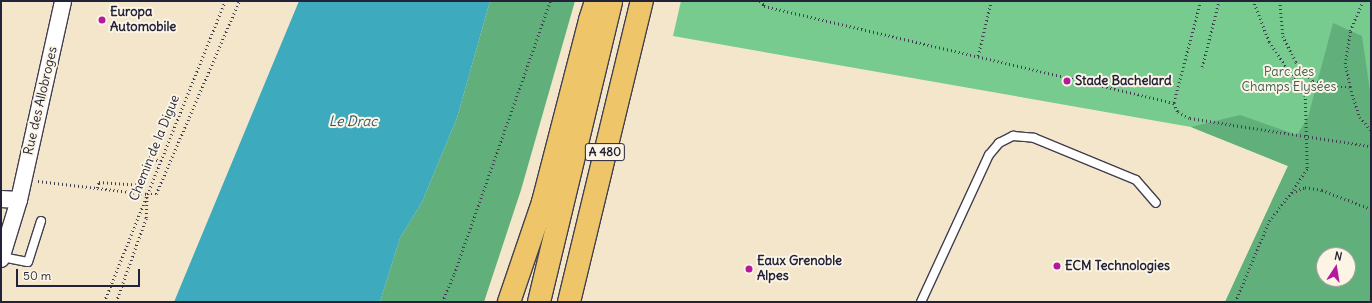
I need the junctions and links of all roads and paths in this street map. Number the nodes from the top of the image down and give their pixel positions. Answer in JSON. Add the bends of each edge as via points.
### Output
{"nodes":[{"id":1,"x":63,"y":1,"type":"edge"},
{"id":2,"x":225,"y":1,"type":"edge"},
{"id":3,"x":239,"y":1,"type":"edge"},
{"id":4,"x":550,"y":1,"type":"edge"},
{"id":5,"x":596,"y":1,"type":"edge"},
{"id":6,"x":611,"y":1,"type":"edge"},
{"id":7,"x":642,"y":1,"type":"edge"},
{"id":8,"x":760,"y":1,"type":"edge"},
{"id":9,"x":765,"y":1,"type":"edge"},
{"id":10,"x":991,"y":1,"type":"edge"},
{"id":11,"x":1201,"y":1,"type":"edge"},
{"id":12,"x":1219,"y":1,"type":"edge"},
{"id":13,"x":1253,"y":1,"type":"edge"},
{"id":14,"x":1280,"y":1,"type":"edge"},
{"id":15,"x":1363,"y":1,"type":"edge"},
{"id":16,"x":764,"y":6,"type":"junction"},
{"id":17,"x":978,"y":56,"type":"junction"},
{"id":18,"x":1202,"y":67,"type":"dead end"},
{"id":19,"x":1350,"y":87,"type":"junction"},
{"id":20,"x":1174,"y":103,"type":"junction"},
{"id":21,"x":1371,"y":130,"type":"edge"},
{"id":22,"x":1306,"y":136,"type":"junction"},
{"id":23,"x":1371,"y":146,"type":"edge"},
{"id":24,"x":160,"y":161,"type":"junction"},
{"id":25,"x":24,"y":180,"type":"junction"},
{"id":26,"x":97,"y":188,"type":"junction"},
{"id":27,"x":1291,"y":193,"type":"junction"},
{"id":28,"x":147,"y":194,"type":"junction"},
{"id":29,"x":1,"y":199,"type":"edge"},
{"id":30,"x":19,"y":200,"type":"junction"},
{"id":31,"x":1156,"y":203,"type":"dead end"},
{"id":32,"x":1371,"y":209,"type":"edge"},
{"id":33,"x":42,"y":221,"type":"dead end"},
{"id":34,"x":1,"y":258,"type":"edge"},
{"id":35,"x":104,"y":302,"type":"edge"},
{"id":36,"x":116,"y":302,"type":"edge"},
{"id":37,"x":442,"y":302,"type":"edge"},
{"id":38,"x":509,"y":302,"type":"edge"},
{"id":39,"x":539,"y":302,"type":"edge"},
{"id":40,"x":569,"y":302,"type":"edge"},
{"id":41,"x":921,"y":302,"type":"edge"},
{"id":42,"x":1235,"y":302,"type":"edge"}],
"edges":[{"from":1,"to":25,"type":"street","name":"Rue des Allobroges"},
{"from":2,"to":24,"type":"path","name":"Chemin de la Digue"},
{"from":3,"to":28,"type":"path","via":[[156,194]]},
{"from":4,"to":37,"type":"path"},
{"from":5,"to":38,"type":"highway","via":[[543,202]]},
{"from":6,"to":39,"type":"highway","number":"A 480"},
{"from":7,"to":40,"type":"highway","number":"A 480"},
{"from":8,"to":16,"type":"path"},
{"from":9,"to":16,"type":"path"},
{"from":10,"to":17,"type":"path"},
{"from":11,"to":20,"type":"path"},
{"from":12,"to":18,"type":"path"},
{"from":13,"to":22,"type":"path","via":[[1269,42],[1305,96]]},
{"from":14,"to":19,"type":"path","via":[[1283,36],[1296,62],[1313,81],[1333,87]]},
{"from":15,"to":19,"type":"path","via":[[1350,31],[1345,64]]},
{"from":16,"to":17,"type":"path"},
{"from":17,"to":20,"type":"path"},
{"from":19,"to":21,"type":"path","via":[[1360,117]]},
{"from":20,"to":22,"type":"path","via":[[1178,112],[1190,118]]},
{"from":22,"to":23,"type":"path"},
{"from":22,"to":27,"type":"path","via":[[1307,168]]},
{"from":24,"to":26,"type":"path","via":[[149,157],[138,185],[98,182]]},
{"from":24,"to":28,"type":"path","name":"Chemin de la Digue"},
{"from":25,"to":26,"type":"path"},
{"from":25,"to":30,"type":"street","name":"Rue des Allobroges"},
{"from":26,"to":28,"type":"path"},
{"from":27,"to":32,"type":"path","via":[[1305,187],[1322,190]]},
{"from":27,"to":42,"type":"path","via":[[1269,221]]},
{"from":28,"to":35,"type":"path","name":"Chemin de la Digue"},
{"from":28,"to":36,"type":"path","via":[[146,218]]},
{"from":29,"to":30,"type":"street"},
{"from":30,"to":34,"type":"street","name":"Rue des Allobroges"},
{"from":31,"to":41,"type":"lane","via":[[1136,180],[1034,138],[1013,136],[999,143],[989,155]]},
{"from":33,"to":34,"type":"lane","via":[[28,262]]}]}
